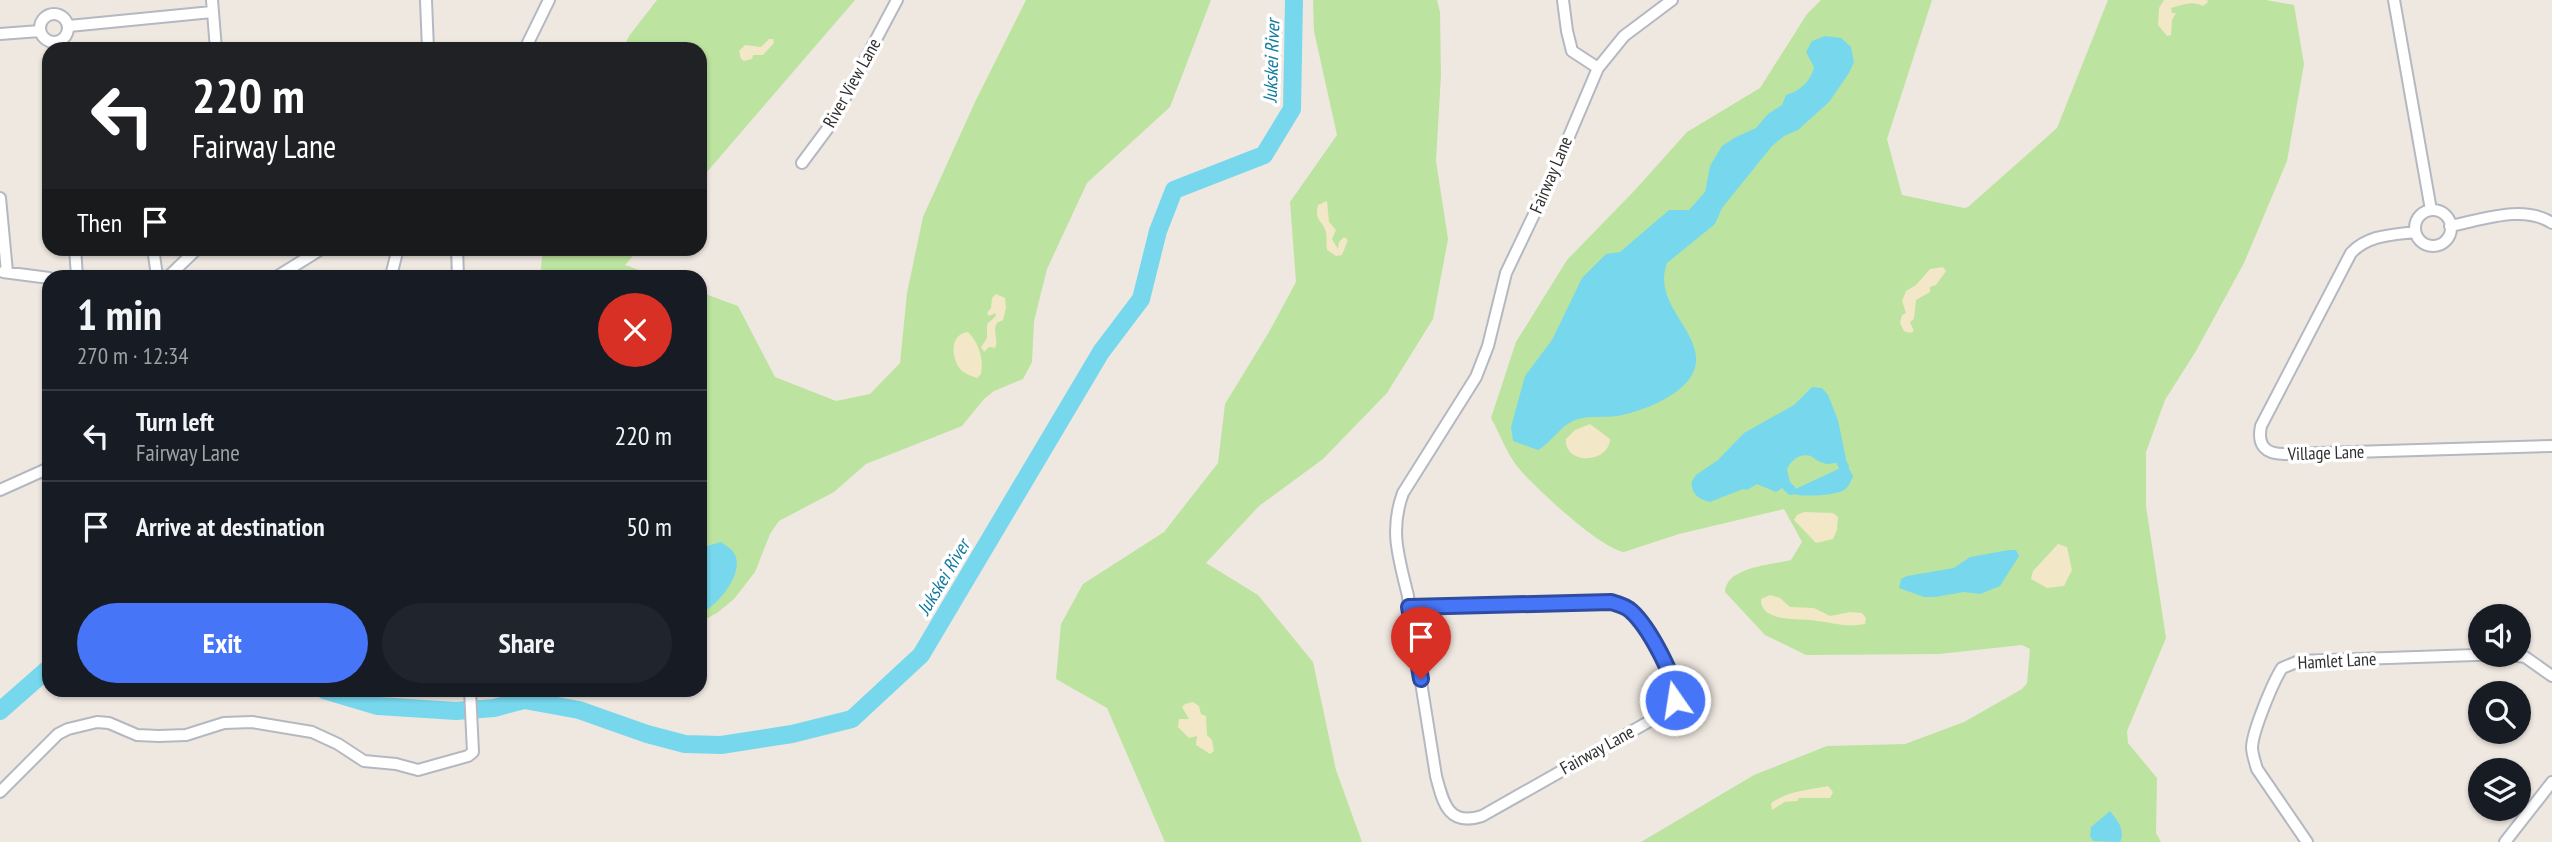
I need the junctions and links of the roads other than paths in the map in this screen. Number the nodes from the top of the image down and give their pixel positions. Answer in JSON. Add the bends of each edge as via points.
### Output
{"nodes":[{"id":1,"x":52,"y":0,"type":"edge"},
{"id":2,"x":212,"y":0,"type":"edge"},
{"id":3,"x":426,"y":0,"type":"edge"},
{"id":4,"x":897,"y":0,"type":"edge"},
{"id":5,"x":1563,"y":0,"type":"edge"},
{"id":6,"x":1672,"y":0,"type":"edge"},
{"id":7,"x":2394,"y":0,"type":"edge"},
{"id":8,"x":545,"y":1,"type":"edge"},
{"id":9,"x":212,"y":12,"type":"junction"},
{"id":10,"x":52,"y":14,"type":"junction"},
{"id":11,"x":69,"y":26,"type":"junction"},
{"id":12,"x":40,"y":31,"type":"junction"},
{"id":13,"x":2,"y":34,"type":"edge"},
{"id":14,"x":49,"y":42,"type":"edge"},
{"id":15,"x":61,"y":42,"type":"edge"},
{"id":16,"x":215,"y":42,"type":"edge"},
{"id":17,"x":428,"y":42,"type":"edge"},
{"id":18,"x":528,"y":42,"type":"edge"},
{"id":19,"x":1598,"y":68,"type":"junction"},
{"id":20,"x":802,"y":163,"type":"dead end"},
{"id":21,"x":0,"y":198,"type":"edge"},
{"id":22,"x":2431,"y":210,"type":"junction"},
{"id":23,"x":2552,"y":223,"type":"edge"},
{"id":24,"x":2451,"y":226,"type":"junction"},
{"id":25,"x":2415,"y":232,"type":"junction"},
{"id":26,"x":190,"y":256,"type":"edge"},
{"id":27,"x":310,"y":256,"type":"edge"},
{"id":28,"x":175,"y":270,"type":"edge"},
{"id":29,"x":288,"y":270,"type":"edge"},
{"id":30,"x":4,"y":272,"type":"edge"},
{"id":31,"x":42,"y":277,"type":"edge"},
{"id":32,"x":2552,"y":446,"type":"edge"},
{"id":33,"x":42,"y":471,"type":"edge"},
{"id":34,"x":0,"y":490,"type":"edge"},
{"id":35,"x":1409,"y":607,"type":"junction"},
{"id":36,"x":2468,"y":655,"type":"edge"},
{"id":37,"x":2531,"y":661,"type":"edge"},
{"id":38,"x":2552,"y":676,"type":"edge"},
{"id":39,"x":470,"y":697,"type":"edge"},
{"id":40,"x":2552,"y":782,"type":"edge"},
{"id":41,"x":0,"y":792,"type":"edge"},
{"id":42,"x":2307,"y":842,"type":"edge"},
{"id":43,"x":2505,"y":842,"type":"edge"}],
"edges":[{"from":1,"to":10,"type":"street"},
{"from":2,"to":9,"type":"street"},
{"from":3,"to":17,"type":"street"},
{"from":4,"to":20,"type":"street","name":"River View Lane","via":[[831,124]]},
{"from":5,"to":19,"type":"street","via":[[1572,51]]},
{"from":6,"to":19,"type":"street","name":"Fairway Lane","via":[[1624,36]]},
{"from":7,"to":22,"type":"street"},
{"from":8,"to":18,"type":"street"},
{"from":9,"to":11,"type":"street"},
{"from":9,"to":16,"type":"street"},
{"from":10,"to":11,"type":"street","via":[[66,19]]},
{"from":10,"to":12,"type":"street","via":[[43,20]]},
{"from":11,"to":15,"type":"street"},
{"from":12,"to":13,"type":"street"},
{"from":12,"to":14,"type":"street"},
{"from":19,"to":35,"type":"street","name":"Fairway Lane","via":[[1506,273],[1476,377],[1399,505],[1395,534]]},
{"from":21,"to":30,"type":"street"},
{"from":22,"to":24,"type":"street","via":[[2446,216]]},
{"from":22,"to":25,"type":"street","via":[[2418,217]]},
{"from":23,"to":24,"type":"street","via":[[2542,216],[2521,214]]},
{"from":24,"to":25,"type":"street","via":[[2445,242],[2435,246],[2420,242]]},
{"from":25,"to":32,"type":"street","name":"Village Lane","via":[[2374,238],[2351,253],[2261,426],[2263,448],[2284,454]]},
{"from":26,"to":28,"type":"street"},
{"from":27,"to":29,"type":"street"},
{"from":30,"to":31,"type":"street"},
{"from":33,"to":34,"type":"street"},
{"from":35,"to":35,"type":"street","name":"Fairway Lane","via":[[1441,796],[1447,808],[1461,818],[1490,812],[1664,713],[1675,700],[1672,675],[1645,628],[1630,609],[1618,604]]},
{"from":36,"to":42,"type":"street","name":"Hamlet Lane","via":[[2299,662],[2282,668],[2254,735],[2253,758]]},
{"from":37,"to":38,"type":"street","name":"Hamlet Lane"},
{"from":39,"to":41,"type":"street","via":[[471,754],[418,770],[365,761],[323,736],[284,726],[224,723],[186,735],[143,736],[97,722],[58,734]]},
{"from":40,"to":43,"type":"street"}]}
